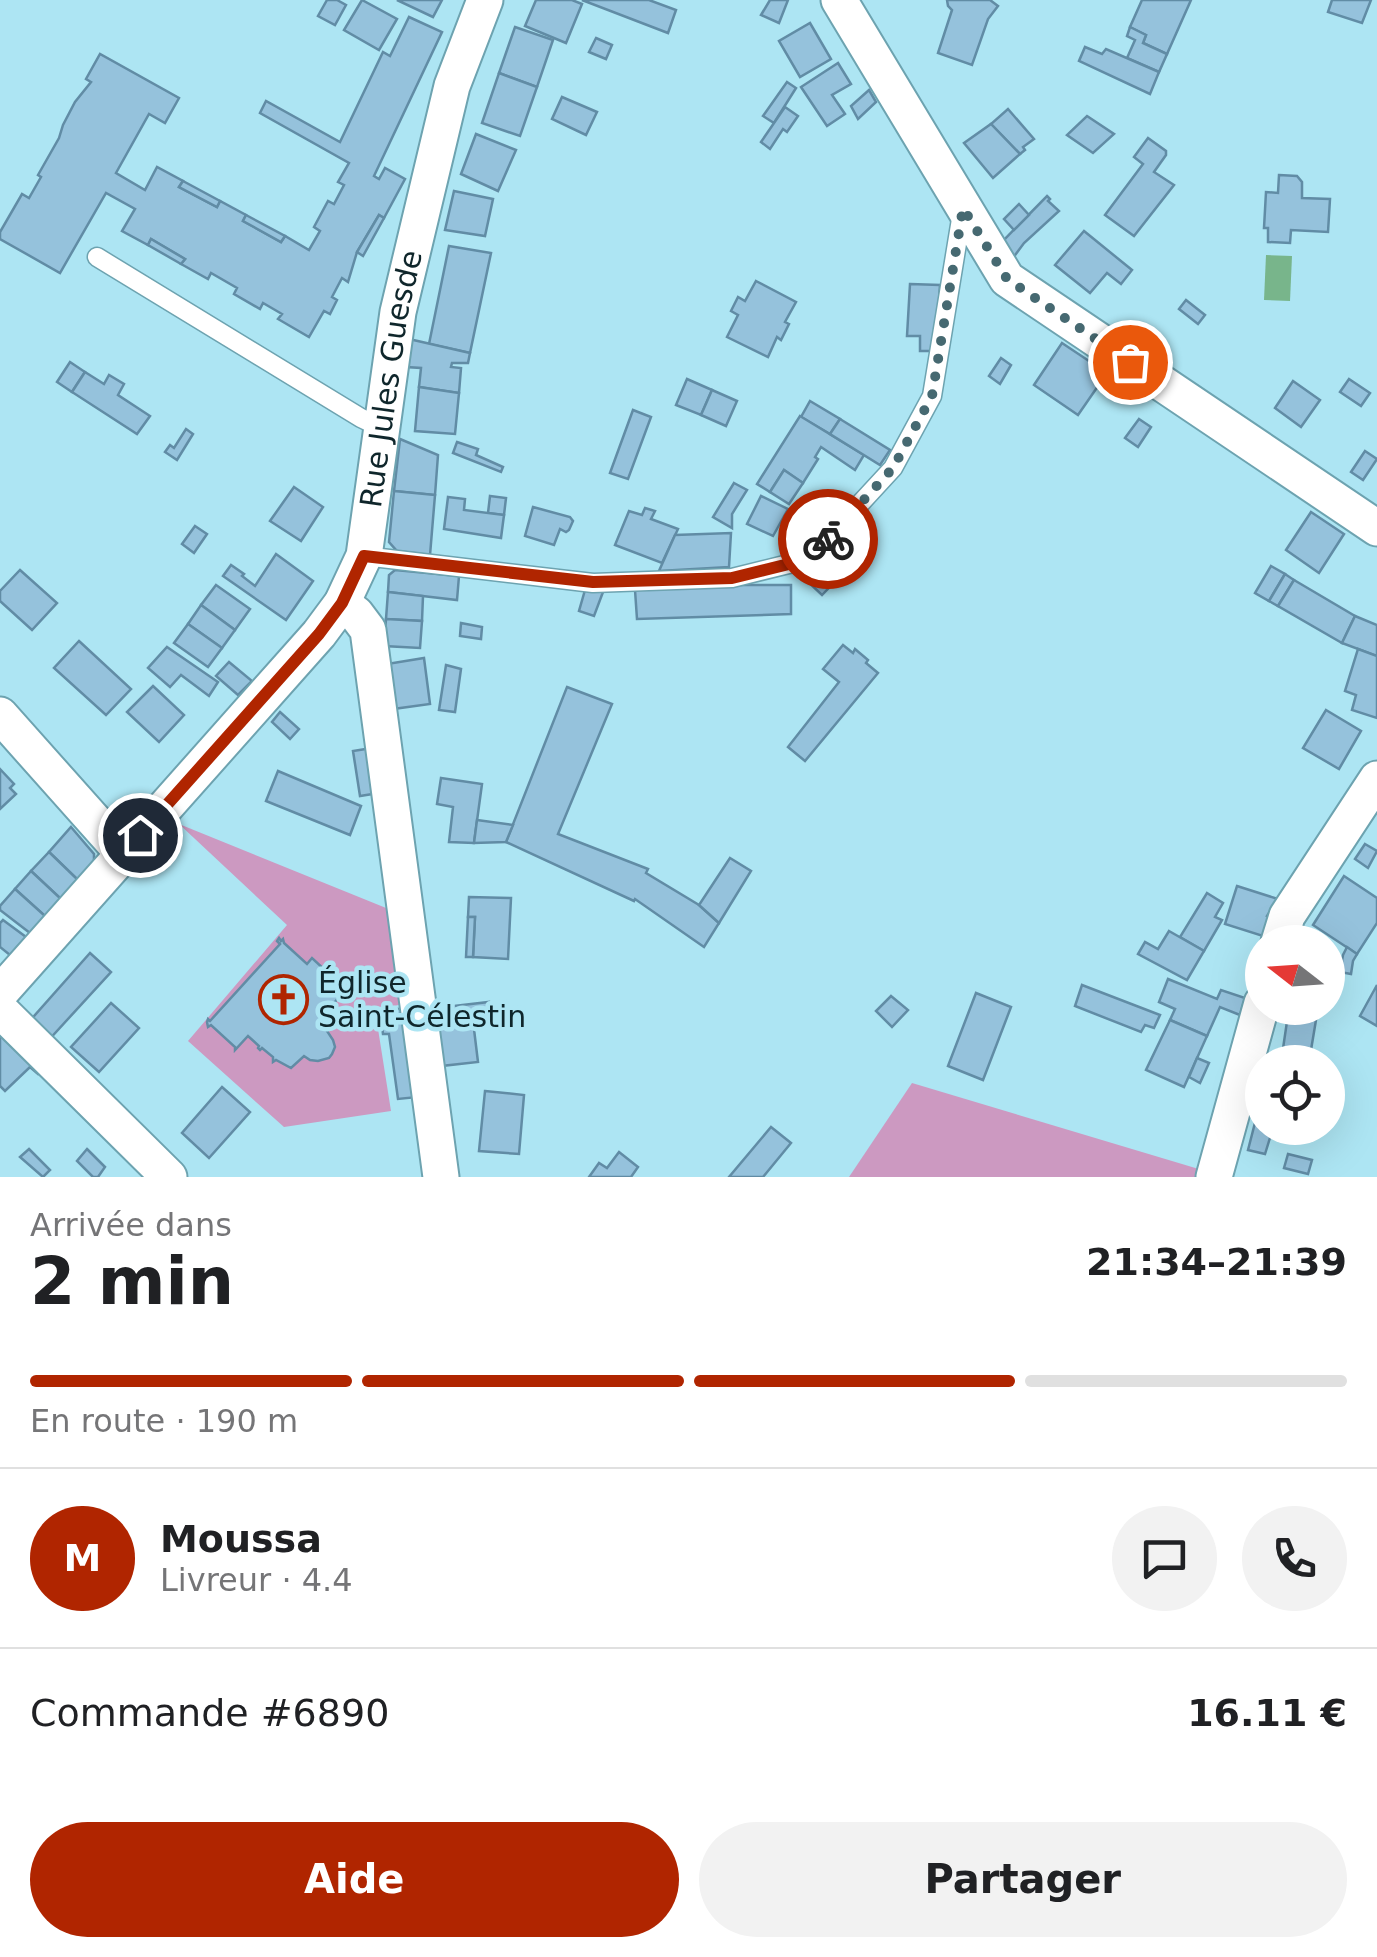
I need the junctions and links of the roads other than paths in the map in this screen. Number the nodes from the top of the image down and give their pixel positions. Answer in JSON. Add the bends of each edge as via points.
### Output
{"nodes":[{"id":1,"x":486,"y":0,"type":"edge"},
{"id":2,"x":839,"y":0,"type":"edge"},
{"id":3,"x":963,"y":208,"type":"junction"},
{"id":4,"x":97,"y":258,"type":"dead end"},
{"id":5,"x":382,"y":428,"type":"junction"},
{"id":6,"x":1377,"y":528,"type":"edge"},
{"id":7,"x":364,"y":556,"type":"junction"},
{"id":8,"x":342,"y":603,"type":"junction"},
{"id":9,"x":0,"y":716,"type":"edge"},
{"id":10,"x":1377,"y":780,"type":"edge"},
{"id":11,"x":123,"y":853,"type":"junction"},
{"id":12,"x":1284,"y":925,"type":"edge"},
{"id":13,"x":0,"y":992,"type":"edge"},
{"id":14,"x":0,"y":1010,"type":"edge"},
{"id":15,"x":1256,"y":1025,"type":"edge"},
{"id":16,"x":168,"y":1177,"type":"edge"},
{"id":17,"x":441,"y":1177,"type":"edge"},
{"id":18,"x":1214,"y":1177,"type":"edge"}],
"edges":[{"from":1,"to":5,"type":"street","name":"Rue Jules Guesde","via":[[452,86],[398,312]]},
{"from":2,"to":3,"type":"street"},
{"from":3,"to":6,"type":"street","via":[[1007,279]]},
{"from":3,"to":7,"type":"lane","via":[[932,396],[893,468],[809,559],[732,578],[593,582]]},
{"from":4,"to":5,"type":"lane"},
{"from":5,"to":7,"type":"street","name":"Rue Jules Guesde"},
{"from":7,"to":8,"type":"street","name":"Rue Jules Guesde"},
{"from":8,"to":11,"type":"street","name":"Rue Jules Guesde"},
{"from":8,"to":17,"type":"street","via":[[368,630]]},
{"from":9,"to":11,"type":"street"},
{"from":10,"to":12,"type":"street"},
{"from":11,"to":13,"type":"street","name":"Rue Jules Guesde"},
{"from":14,"to":16,"type":"street"},
{"from":15,"to":18,"type":"street"}]}
